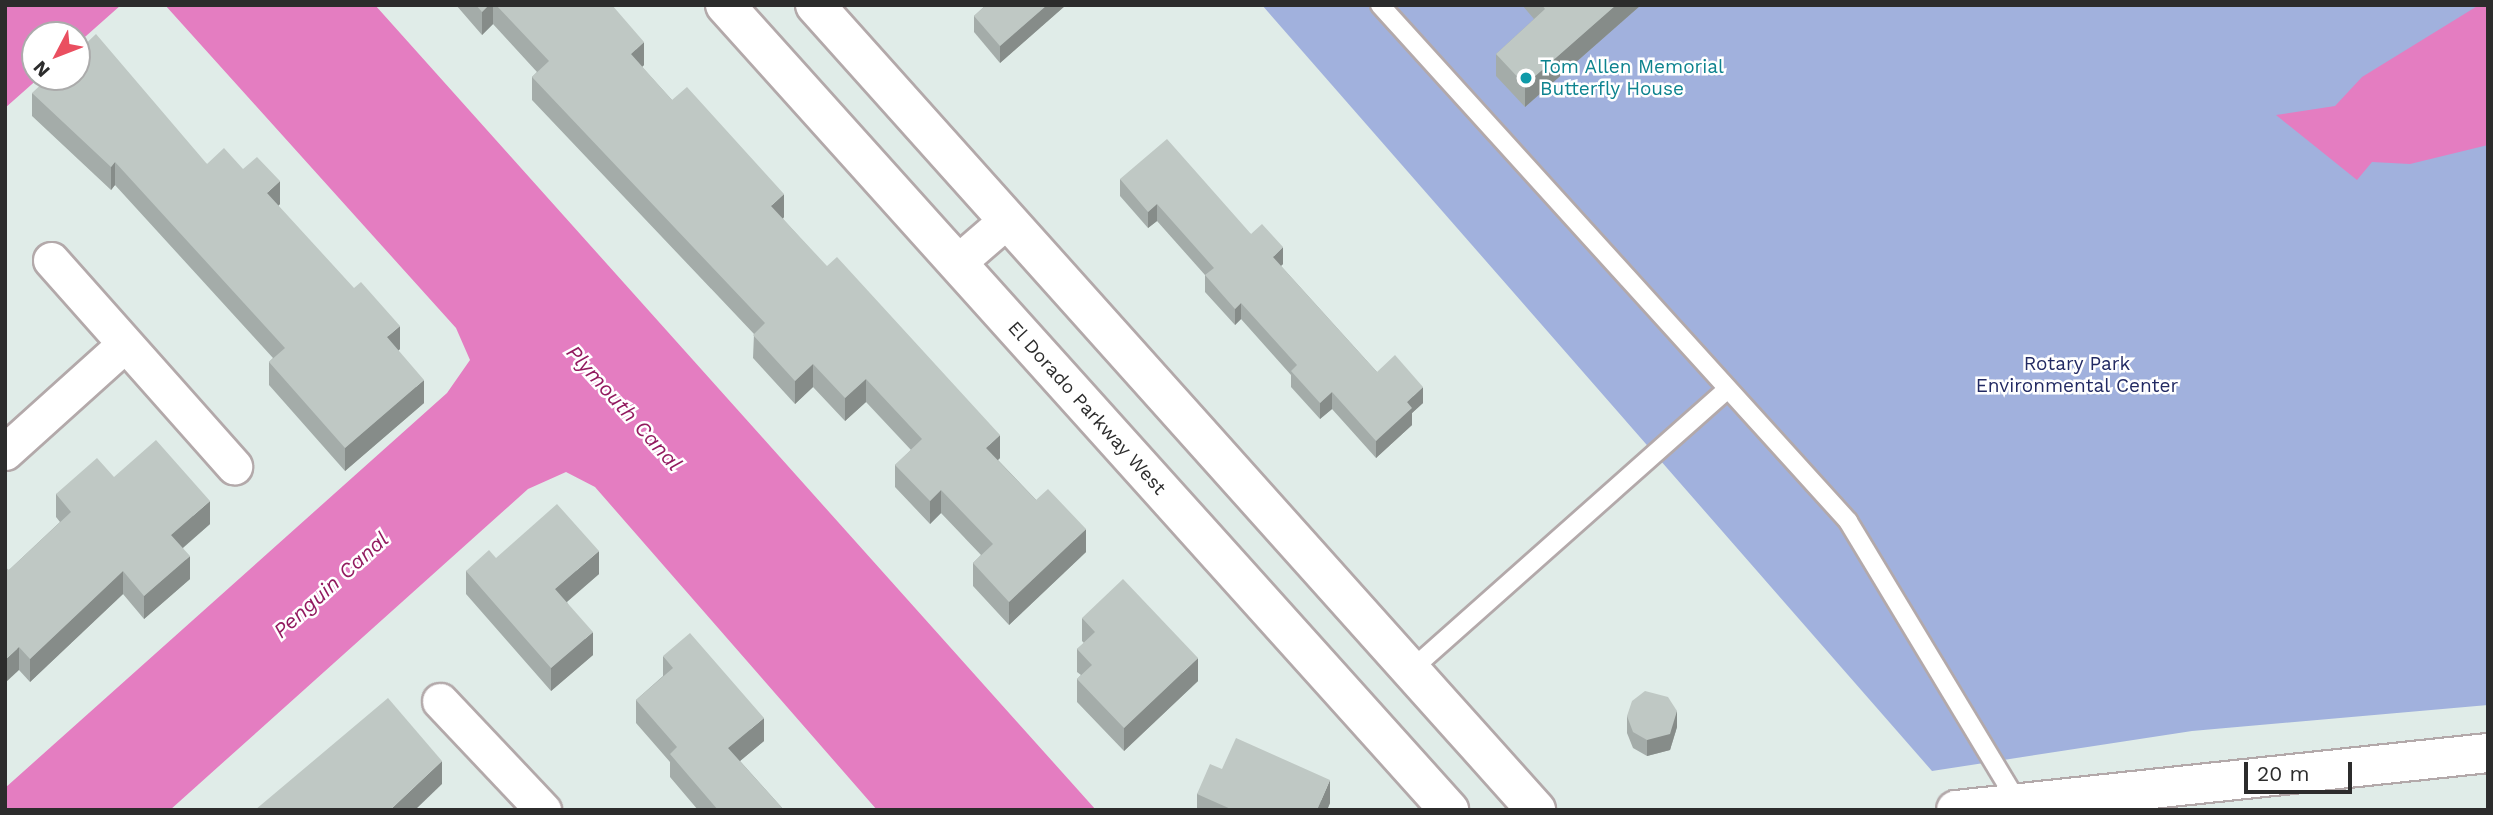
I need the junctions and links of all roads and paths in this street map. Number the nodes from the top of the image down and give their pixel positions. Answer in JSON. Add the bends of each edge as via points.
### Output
{"nodes":[{"id":1,"x":725,"y":5,"type":"edge"},
{"id":2,"x":815,"y":5,"type":"edge"},
{"id":3,"x":1380,"y":5,"type":"edge"},
{"id":4,"x":1008,"y":219,"type":"junction"},
{"id":5,"x":51,"y":260,"type":"dead end"},
{"id":6,"x":957,"y":263,"type":"junction"},
{"id":7,"x":125,"y":344,"type":"junction"},
{"id":8,"x":1727,"y":388,"type":"junction"},
{"id":9,"x":5,"y":452,"type":"edge"},
{"id":10,"x":234,"y":466,"type":"dead end"},
{"id":11,"x":1411,"y":670,"type":"junction"},
{"id":12,"x":440,"y":701,"type":"dead end"},
{"id":13,"x":2488,"y":753,"type":"edge"},
{"id":14,"x":2018,"y":803,"type":"junction"},
{"id":15,"x":543,"y":810,"type":"edge"},
{"id":16,"x":1449,"y":810,"type":"edge"},
{"id":17,"x":1536,"y":810,"type":"edge"},
{"id":18,"x":1956,"y":810,"type":"edge"}],
"edges":[{"from":1,"to":6,"type":"street","name":"El Dorado Parkway West"},
{"from":2,"to":4,"type":"street"},
{"from":3,"to":8,"type":"lane"},
{"from":4,"to":6,"type":"street"},
{"from":4,"to":11,"type":"street"},
{"from":5,"to":7,"type":"street"},
{"from":6,"to":16,"type":"street","name":"El Dorado Parkway West"},
{"from":7,"to":9,"type":"street"},
{"from":7,"to":10,"type":"street"},
{"from":8,"to":11,"type":"lane"},
{"from":8,"to":14,"type":"lane","via":[[1865,544]]},
{"from":11,"to":17,"type":"street"},
{"from":12,"to":15,"type":"street"},
{"from":13,"to":14,"type":"street"},
{"from":14,"to":18,"type":"street"}]}
